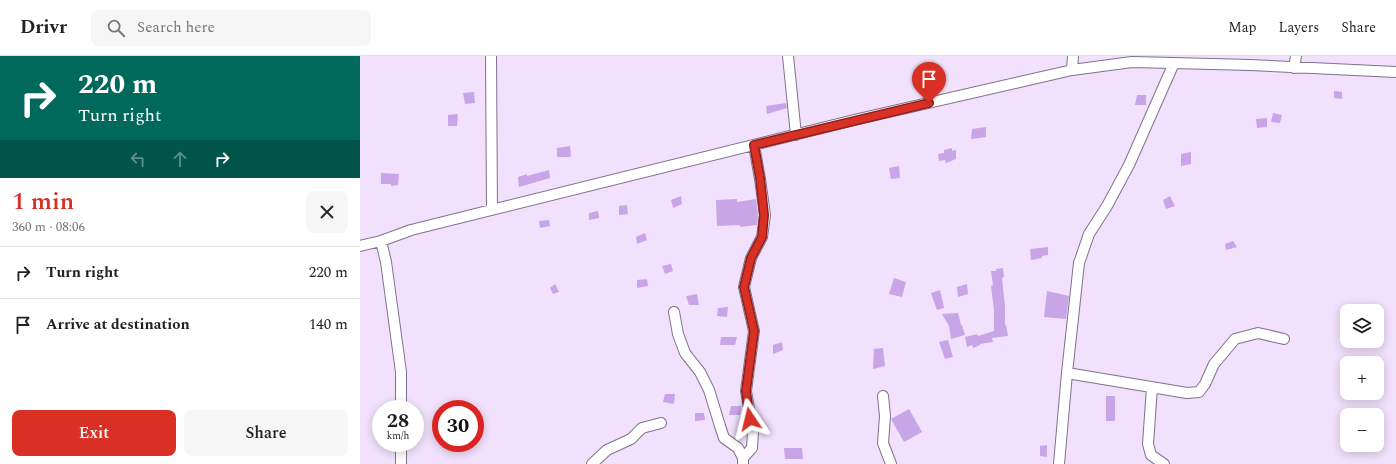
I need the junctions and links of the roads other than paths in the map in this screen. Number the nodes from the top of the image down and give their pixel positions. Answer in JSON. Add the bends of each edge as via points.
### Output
{"nodes":[{"id":1,"x":491,"y":56,"type":"edge"},
{"id":2,"x":788,"y":56,"type":"edge"},
{"id":3,"x":1073,"y":56,"type":"edge"},
{"id":4,"x":1296,"y":56,"type":"edge"},
{"id":5,"x":1165,"y":59,"type":"edge"},
{"id":6,"x":1174,"y":63,"type":"junction"},
{"id":7,"x":1294,"y":68,"type":"junction"},
{"id":8,"x":1072,"y":70,"type":"junction"},
{"id":9,"x":1396,"y":72,"type":"edge"},
{"id":10,"x":796,"y":135,"type":"junction"},
{"id":11,"x":754,"y":145,"type":"junction"},
{"id":12,"x":492,"y":210,"type":"junction"},
{"id":13,"x":381,"y":241,"type":"junction"},
{"id":14,"x":360,"y":246,"type":"edge"},
{"id":15,"x":674,"y":312,"type":"dead end"},
{"id":16,"x":1284,"y":339,"type":"dead end"},
{"id":17,"x":1067,"y":373,"type":"junction"},
{"id":18,"x":1152,"y":387,"type":"junction"},
{"id":19,"x":883,"y":396,"type":"dead end"},
{"id":20,"x":401,"y":400,"type":"edge"},
{"id":21,"x":661,"y":423,"type":"dead end"},
{"id":22,"x":401,"y":452,"type":"edge"},
{"id":23,"x":744,"y":461,"type":"edge"},
{"id":24,"x":401,"y":464,"type":"edge"},
{"id":25,"x":592,"y":464,"type":"edge"},
{"id":26,"x":891,"y":464,"type":"edge"},
{"id":27,"x":1059,"y":464,"type":"edge"},
{"id":28,"x":1164,"y":464,"type":"edge"}],
"edges":[{"from":1,"to":12,"type":"street"},
{"from":2,"to":10,"type":"street"},
{"from":3,"to":8,"type":"street"},
{"from":4,"to":7,"type":"street"},
{"from":5,"to":6,"type":"street"},
{"from":5,"to":8,"type":"street"},
{"from":6,"to":7,"type":"street"},
{"from":6,"to":17,"type":"street","via":[[1129,165],[1089,234],[1079,263]]},
{"from":7,"to":9,"type":"street"},
{"from":8,"to":10,"type":"street"},
{"from":10,"to":11,"type":"street"},
{"from":11,"to":12,"type":"street"},
{"from":11,"to":23,"type":"street","via":[[764,215],[762,237],[751,258],[744,287],[754,331],[746,391],[753,432],[752,448]]},
{"from":12,"to":13,"type":"street","via":[[411,230]]},
{"from":13,"to":14,"type":"street"},
{"from":13,"to":20,"type":"street","via":[[400,372]]},
{"from":15,"to":23,"type":"street","via":[[685,353],[700,372],[709,390],[724,438],[738,448]]},
{"from":16,"to":18,"type":"street","via":[[1258,333],[1235,339],[1214,364],[1199,392],[1187,393]]},
{"from":17,"to":18,"type":"street"},
{"from":17,"to":27,"type":"street"},
{"from":18,"to":28,"type":"street","via":[[1148,444],[1151,455]]},
{"from":19,"to":26,"type":"street","via":[[883,443]]},
{"from":21,"to":25,"type":"street","via":[[642,428],[631,439],[607,450]]},
{"from":22,"to":24,"type":"street"}]}
